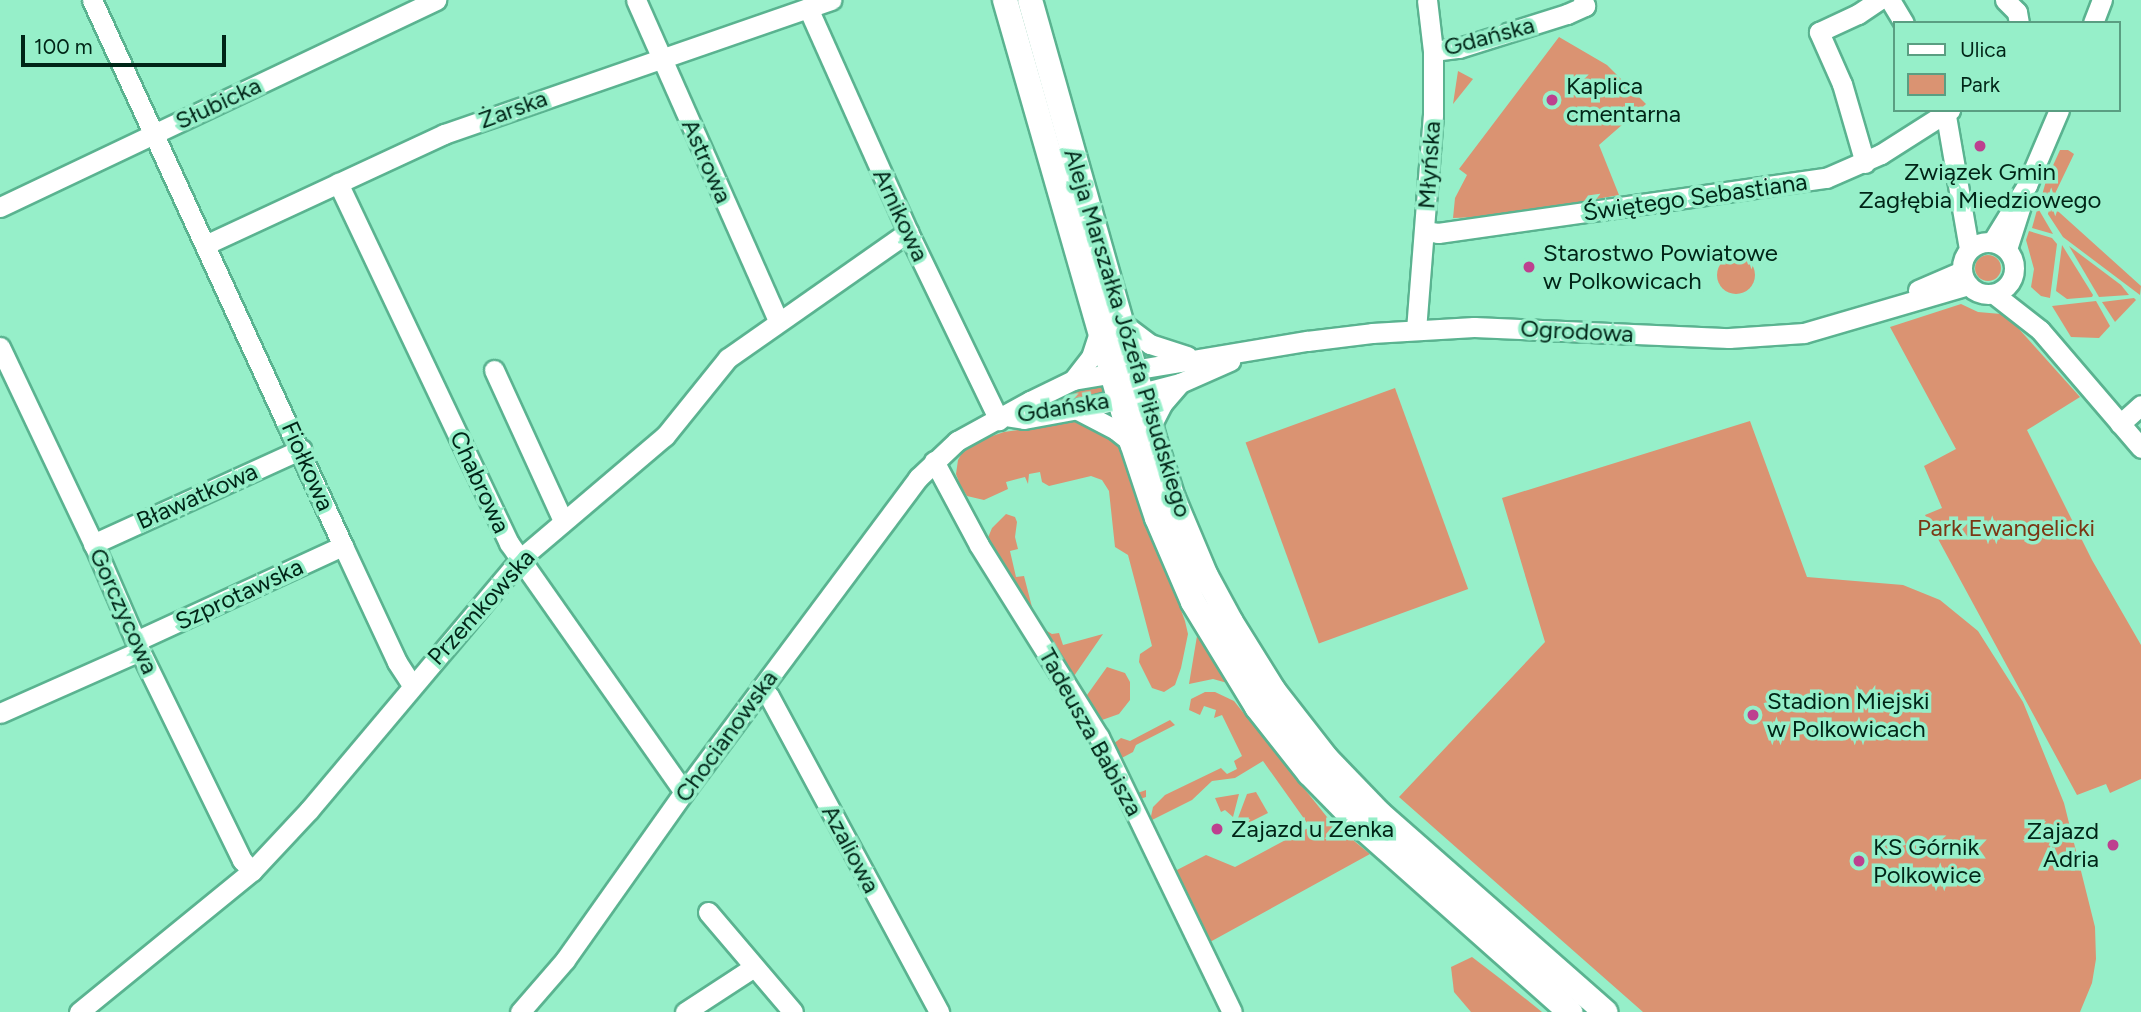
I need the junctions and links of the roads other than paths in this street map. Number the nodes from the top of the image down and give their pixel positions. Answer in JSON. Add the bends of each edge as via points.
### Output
{"nodes":[{"id":1,"x":92,"y":0,"type":"edge"},
{"id":2,"x":436,"y":0,"type":"edge"},
{"id":3,"x":636,"y":0,"type":"edge"},
{"id":4,"x":832,"y":0,"type":"edge"},
{"id":5,"x":1005,"y":0,"type":"edge"},
{"id":6,"x":1030,"y":0,"type":"edge"},
{"id":7,"x":1427,"y":0,"type":"edge"},
{"id":8,"x":1879,"y":0,"type":"edge"},
{"id":9,"x":1890,"y":0,"type":"edge"},
{"id":10,"x":2005,"y":0,"type":"edge"},
{"id":11,"x":2102,"y":0,"type":"edge"},
{"id":12,"x":1584,"y":3,"type":"edge"},
{"id":13,"x":808,"y":9,"type":"junction"},
{"id":14,"x":1903,"y":21,"type":"edge"},
{"id":15,"x":2019,"y":21,"type":"edge"},
{"id":16,"x":2094,"y":21,"type":"edge"},
{"id":17,"x":1433,"y":51,"type":"junction"},
{"id":18,"x":661,"y":57,"type":"junction"},
{"id":19,"x":1945,"y":112,"type":"edge"},
{"id":20,"x":1947,"y":112,"type":"edge"},
{"id":21,"x":2058,"y":112,"type":"edge"},
{"id":22,"x":154,"y":133,"type":"junction"},
{"id":23,"x":1865,"y":163,"type":"junction"},
{"id":24,"x":338,"y":183,"type":"junction"},
{"id":25,"x":0,"y":207,"type":"edge"},
{"id":26,"x":1424,"y":231,"type":"junction"},
{"id":27,"x":908,"y":232,"type":"junction"},
{"id":28,"x":205,"y":245,"type":"junction"},
{"id":29,"x":1988,"y":245,"type":"junction"},
{"id":30,"x":1965,"y":278,"type":"junction"},
{"id":31,"x":2011,"y":281,"type":"junction"},
{"id":32,"x":1994,"y":294,"type":"junction"},
{"id":33,"x":778,"y":321,"type":"junction"},
{"id":34,"x":1111,"y":326,"type":"junction"},
{"id":35,"x":1416,"y":330,"type":"junction"},
{"id":36,"x":2040,"y":330,"type":"junction"},
{"id":37,"x":0,"y":347,"type":"edge"},
{"id":38,"x":1260,"y":349,"type":"junction"},
{"id":39,"x":1195,"y":358,"type":"junction"},
{"id":40,"x":494,"y":370,"type":"dead end"},
{"id":41,"x":1123,"y":371,"type":"junction"},
{"id":42,"x":1073,"y":380,"type":"junction"},
{"id":43,"x":1180,"y":383,"type":"junction"},
{"id":44,"x":1131,"y":395,"type":"junction"},
{"id":45,"x":2141,"y":405,"type":"edge"},
{"id":46,"x":1076,"y":409,"type":"junction"},
{"id":47,"x":1002,"y":418,"type":"junction"},
{"id":48,"x":2120,"y":424,"type":"junction"},
{"id":49,"x":1151,"y":426,"type":"junction"},
{"id":50,"x":1132,"y":443,"type":"junction"},
{"id":51,"x":2141,"y":448,"type":"edge"},
{"id":52,"x":301,"y":449,"type":"junction"},
{"id":53,"x":934,"y":461,"type":"junction"},
{"id":54,"x":562,"y":521,"type":"junction"},
{"id":55,"x":93,"y":544,"type":"junction"},
{"id":56,"x":343,"y":546,"type":"junction"},
{"id":57,"x":521,"y":558,"type":"junction"},
{"id":58,"x":138,"y":646,"type":"junction"},
{"id":59,"x":412,"y":685,"type":"junction"},
{"id":60,"x":760,"y":690,"type":"junction"},
{"id":61,"x":0,"y":713,"type":"edge"},
{"id":62,"x":684,"y":792,"type":"junction"},
{"id":63,"x":252,"y":872,"type":"junction"},
{"id":64,"x":708,"y":912,"type":"dead end"},
{"id":65,"x":754,"y":967,"type":"junction"},
{"id":66,"x":527,"y":1009,"type":"edge"},
{"id":67,"x":79,"y":1012,"type":"edge"},
{"id":68,"x":685,"y":1012,"type":"edge"},
{"id":69,"x":793,"y":1012,"type":"edge"},
{"id":70,"x":939,"y":1012,"type":"edge"},
{"id":71,"x":1232,"y":1012,"type":"edge"},
{"id":72,"x":1570,"y":1012,"type":"edge"},
{"id":73,"x":1605,"y":1012,"type":"edge"}],
"edges":[{"from":1,"to":22,"type":"street","name":"Fiołkowa"},
{"from":2,"to":22,"type":"street","name":"Słubicka"},
{"from":3,"to":18,"type":"street","name":"Astrowa"},
{"from":4,"to":13,"type":"street","name":"Żarska"},
{"from":5,"to":34,"type":"main road","name":"Aleja Marszałka Józefa Piłsudskiego"},
{"from":6,"to":34,"type":"main road","name":"Aleja Marszałka Józefa Piłsudskiego"},
{"from":7,"to":17,"type":"street","name":"Młyńska"},
{"from":8,"to":23,"type":"street","via":[[1819,32],[1842,84]]},
{"from":9,"to":14,"type":"street"},
{"from":10,"to":15,"type":"street"},
{"from":11,"to":16,"type":"street"},
{"from":12,"to":17,"type":"street","name":"Gdańska","via":[[1459,48]]},
{"from":13,"to":18,"type":"street","name":"Żarska"},
{"from":13,"to":27,"type":"street","name":"Arnikowa"},
{"from":17,"to":26,"type":"street","name":"Młyńska"},
{"from":18,"to":24,"type":"street","name":"Żarska","via":[[444,134]]},
{"from":18,"to":33,"type":"street","name":"Astrowa"},
{"from":19,"to":23,"type":"street","name":"Świętego Sebastiana"},
{"from":20,"to":29,"type":"street","via":[[1959,197]]},
{"from":21,"to":29,"type":"street","via":[[2027,185]]},
{"from":22,"to":25,"type":"street","name":"Słubicka"},
{"from":22,"to":28,"type":"street","name":"Fiołkowa"},
{"from":23,"to":26,"type":"street","name":"Świętego Sebastiana","via":[[1804,183],[1438,233]]},
{"from":24,"to":28,"type":"street","name":"Żarska"},
{"from":24,"to":57,"type":"street","name":"Chabrowa","via":[[509,543]]},
{"from":26,"to":35,"type":"street","name":"Młyńska"},
{"from":27,"to":33,"type":"street","name":"Przemkowska"},
{"from":27,"to":47,"type":"street","name":"Arnikowa"},
{"from":28,"to":52,"type":"street","name":"Fiołkowa"},
{"from":29,"to":30,"type":"street"},
{"from":29,"to":31,"type":"street","via":[[2014,264]]},
{"from":30,"to":32,"type":"street","via":[[1980,293]]},
{"from":30,"to":35,"type":"street","name":"Ogrodowa","via":[[1816,330],[1767,337],[1520,327]]},
{"from":31,"to":32,"type":"street"},
{"from":31,"to":36,"type":"street"},
{"from":32,"to":36,"type":"street"},
{"from":33,"to":54,"type":"street","name":"Przemkowska","via":[[728,358],[666,436]]},
{"from":34,"to":39,"type":"street","via":[[1161,350]]},
{"from":34,"to":41,"type":"main road","name":"Aleja Marszałka Józefa Piłsudskiego"},
{"from":34,"to":42,"type":"street"},
{"from":35,"to":38,"type":"street","name":"Ogrodowa"},
{"from":36,"to":48,"type":"street"},
{"from":37,"to":55,"type":"street","name":"Gorczycowa"},
{"from":38,"to":39,"type":"street","name":"Ogrodowa"},
{"from":38,"to":43,"type":"street","name":"Ogrodowa"},
{"from":39,"to":41,"type":"street","name":"Ogrodowa"},
{"from":40,"to":54,"type":"street"},
{"from":41,"to":42,"type":"street","name":"Gdańska"},
{"from":41,"to":44,"type":"main road","name":"Aleja Marszałka Józefa Piłsudskiego"},
{"from":42,"to":47,"type":"street","name":"Gdańska"},
{"from":43,"to":44,"type":"street","name":"Ogrodowa"},
{"from":43,"to":49,"type":"street"},
{"from":44,"to":46,"type":"street","name":"Gdańska"},
{"from":44,"to":49,"type":"main road","name":"Aleja Marszałka Józefa Piłsudskiego"},
{"from":44,"to":50,"type":"main road","name":"Aleja Marszałka Józefa Piłsudskiego"},
{"from":45,"to":48,"type":"street"},
{"from":46,"to":47,"type":"street","name":"Gdańska","via":[[1024,419]]},
{"from":46,"to":50,"type":"street"},
{"from":47,"to":53,"type":"street","name":"Gdańska","via":[[967,435]]},
{"from":48,"to":51,"type":"street"},
{"from":49,"to":73,"type":"main road","name":"Aleja Marszałka Józefa Piłsudskiego","via":[[1206,576],[1302,728],[1380,814]]},
{"from":50,"to":72,"type":"main road","name":"Aleja Marszałka Józefa Piłsudskiego","via":[[1157,518],[1193,602],[1285,745],[1364,829]]},
{"from":52,"to":55,"type":"street","name":"Bławatkowa"},
{"from":52,"to":56,"type":"street","name":"Fiołkowa"},
{"from":53,"to":60,"type":"street","name":"Chocianowska"},
{"from":53,"to":71,"type":"street","name":"Tadeusza Babisza","via":[[979,544],[1099,737]]},
{"from":54,"to":57,"type":"street","name":"Przemkowska"},
{"from":55,"to":58,"type":"street","name":"Gorczycowa"},
{"from":56,"to":58,"type":"street","name":"Szprotawska"},
{"from":56,"to":59,"type":"street","name":"Fiołkowa"},
{"from":57,"to":59,"type":"street","name":"Przemkowska"},
{"from":57,"to":62,"type":"street","name":"Chabrowa"},
{"from":58,"to":61,"type":"street","name":"Szprotawska"},
{"from":58,"to":63,"type":"street","name":"Gorczycowa","via":[[242,860]]},
{"from":59,"to":63,"type":"street","name":"Przemkowska"},
{"from":60,"to":62,"type":"street","name":"Chocianowska"},
{"from":60,"to":70,"type":"street","name":"Azaliowa","via":[[769,696]]},
{"from":62,"to":66,"type":"street","name":"Chocianowska"},
{"from":63,"to":67,"type":"street","name":"Przemkowska"},
{"from":64,"to":65,"type":"street"},
{"from":65,"to":68,"type":"street"},
{"from":65,"to":69,"type":"street"}]}
